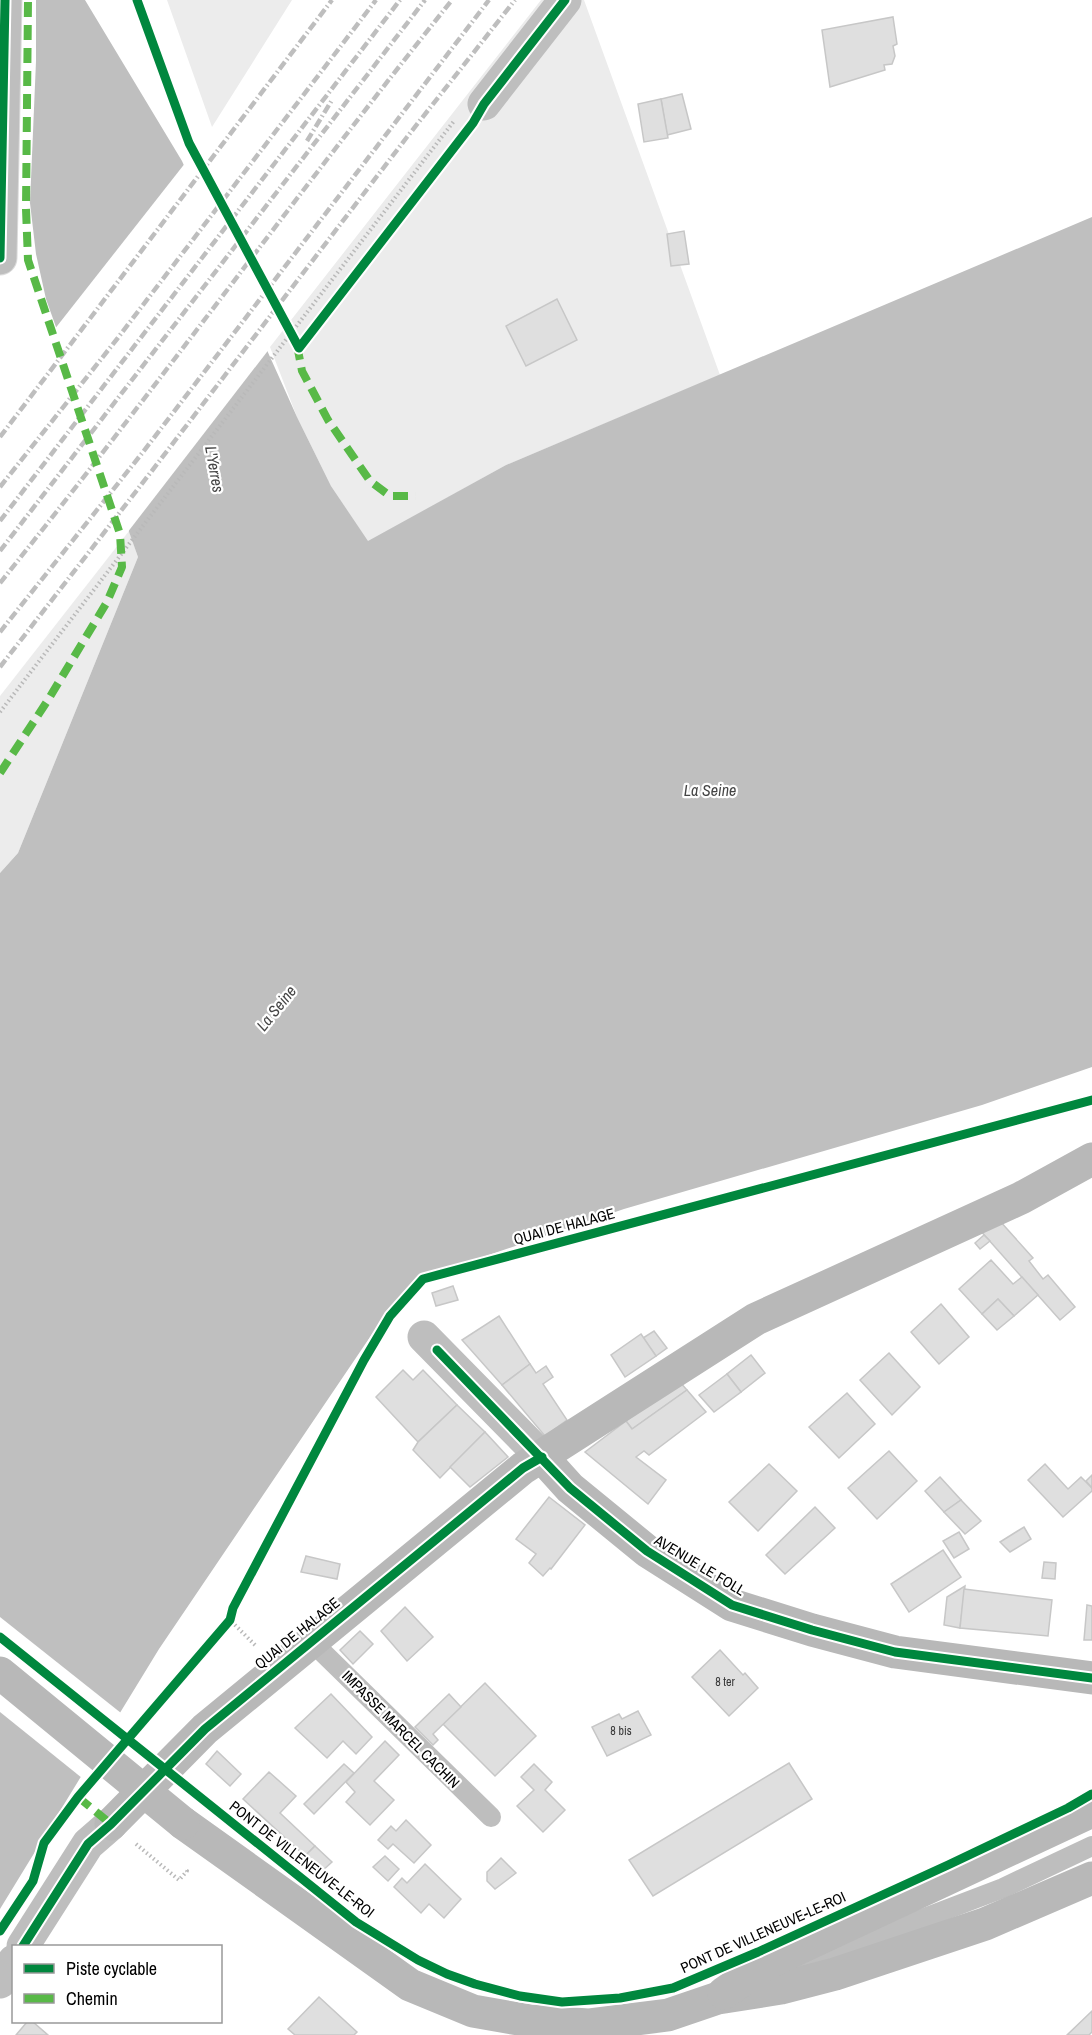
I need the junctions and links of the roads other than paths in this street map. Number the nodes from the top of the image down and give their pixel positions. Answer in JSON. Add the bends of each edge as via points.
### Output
{"nodes":[{"id":1,"x":5,"y":0,"type":"edge"},
{"id":2,"x":565,"y":0,"type":"edge"},
{"id":3,"x":484,"y":104,"type":"road end"},
{"id":4,"x":0,"y":258,"type":"edge"},
{"id":5,"x":1092,"y":1159,"type":"edge"},
{"id":6,"x":424,"y":1337,"type":"dead end"},
{"id":7,"x":542,"y":1457,"type":"junction"},
{"id":8,"x":312,"y":1641,"type":"junction"},
{"id":9,"x":0,"y":1673,"type":"edge"},
{"id":10,"x":1092,"y":1678,"type":"edge"},
{"id":11,"x":1092,"y":1810,"type":"edge"},
{"id":12,"x":491,"y":1817,"type":"dead end"},
{"id":13,"x":1092,"y":1846,"type":"edge"},
{"id":14,"x":1092,"y":1878,"type":"edge"},
{"id":15,"x":24,"y":1945,"type":"edge"},
{"id":16,"x":12,"y":1964,"type":"edge"},
{"id":17,"x":0,"y":1982,"type":"edge"},
{"id":18,"x":718,"y":1998,"type":"junction"}],
"edges":[{"from":1,"to":4,"type":"street"},
{"from":2,"to":3,"type":"street"},
{"from":5,"to":7,"type":"street","name":"QUAI DE HALAGE","via":[[1021,1198],[756,1319]]},
{"from":6,"to":7,"type":"street","name":"AVENUE LE FOLL"},
{"from":7,"to":8,"type":"street","name":"QUAI DE HALAGE","via":[[523,1468]]},
{"from":7,"to":10,"type":"street","name":"AVENUE LE FOLL","via":[[570,1488],[647,1551],[732,1605],[895,1652]]},
{"from":8,"to":12,"type":"lane","name":"IMPASSE MARCEL CACHIN"},
{"from":8,"to":15,"type":"street","name":"QUAI DE HALAGE","via":[[205,1729],[88,1844]]},
{"from":9,"to":18,"type":"street","name":"PONT DE VILLENEUVE-LE-ROI","bridge":true,"via":[[183,1822],[410,1985],[473,2011],[530,2021],[588,2025],[668,2015]]},
{"from":11,"to":18,"type":"street","name":"PONT DE VILLENEUVE-LE-ROI","via":[[767,1963]]},
{"from":13,"to":18,"type":"lane","name":"PONT DE VILLENEUVE-LE-ROI","via":[[1003,1888]]},
{"from":14,"to":18,"type":"street","name":"PONT DE VILLENEUVE-LE-ROI","via":[[985,1924],[835,1974]]},
{"from":16,"to":17,"type":"street"}]}
